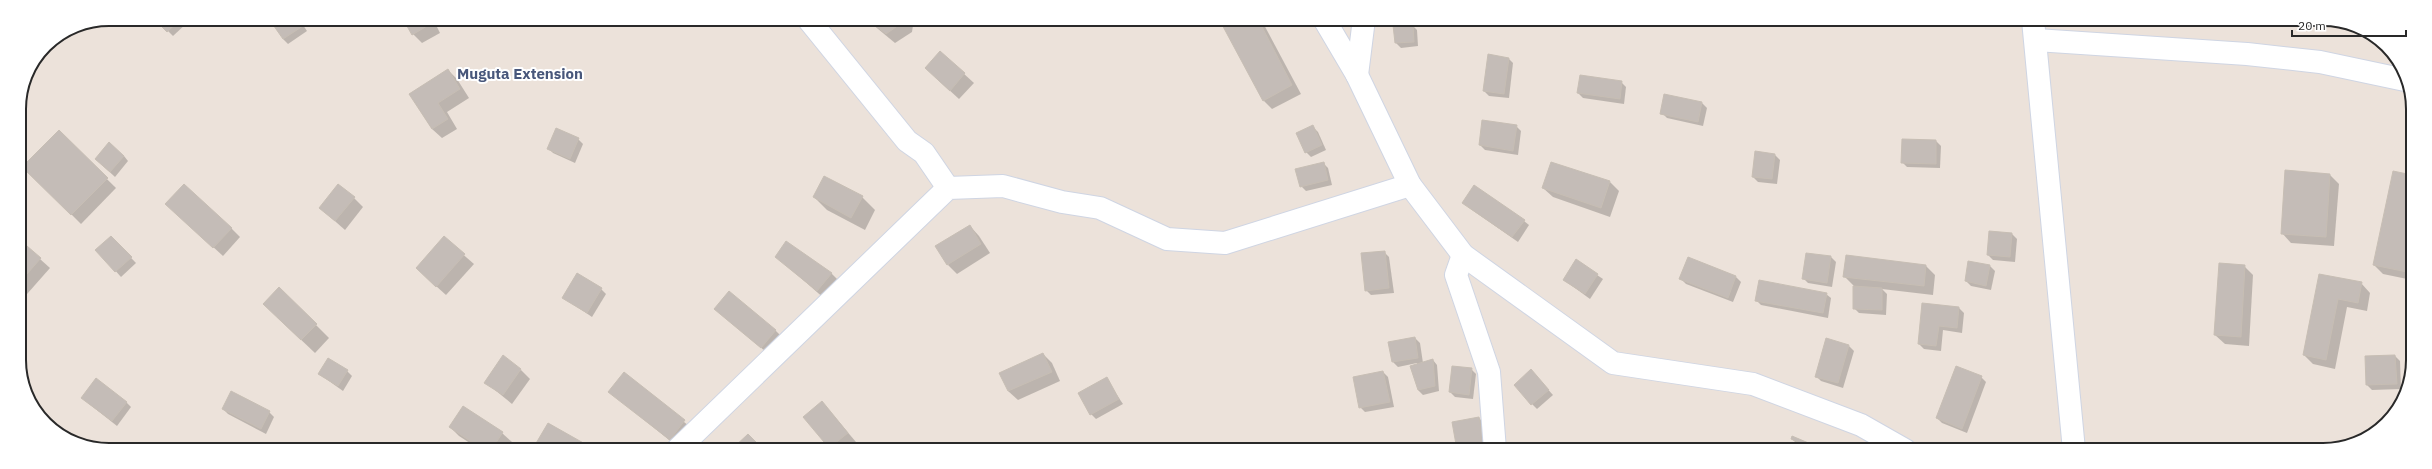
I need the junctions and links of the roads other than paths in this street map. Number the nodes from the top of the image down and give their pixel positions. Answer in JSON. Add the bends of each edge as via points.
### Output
{"nodes":[{"id":1,"x":814,"y":26,"type":"edge"},
{"id":2,"x":1328,"y":26,"type":"edge"},
{"id":3,"x":1363,"y":26,"type":"edge"},
{"id":4,"x":2034,"y":30,"type":"edge"},
{"id":5,"x":1357,"y":74,"type":"junction"},
{"id":6,"x":2401,"y":79,"type":"edge"},
{"id":7,"x":1410,"y":185,"type":"junction"},
{"id":8,"x":948,"y":188,"type":"junction"},
{"id":9,"x":1463,"y":255,"type":"junction"},
{"id":10,"x":684,"y":443,"type":"edge"},
{"id":11,"x":1495,"y":443,"type":"edge"},
{"id":12,"x":1893,"y":443,"type":"edge"},
{"id":13,"x":2073,"y":443,"type":"edge"}],
"edges":[{"from":1,"to":8,"type":"street","via":[[907,141],[924,153]]},
{"from":2,"to":5,"type":"street"},
{"from":3,"to":5,"type":"street"},
{"from":4,"to":6,"type":"street","via":[[2320,62]]},
{"from":4,"to":13,"type":"street"},
{"from":5,"to":7,"type":"street"},
{"from":7,"to":8,"type":"street","via":[[1225,243],[1166,239],[1100,208],[1062,202],[1003,186]]},
{"from":7,"to":9,"type":"street"},
{"from":8,"to":10,"type":"street"},
{"from":9,"to":11,"type":"street","via":[[1456,275],[1490,372]]},
{"from":9,"to":12,"type":"street","via":[[1613,363],[1753,384],[1861,425]]}]}
